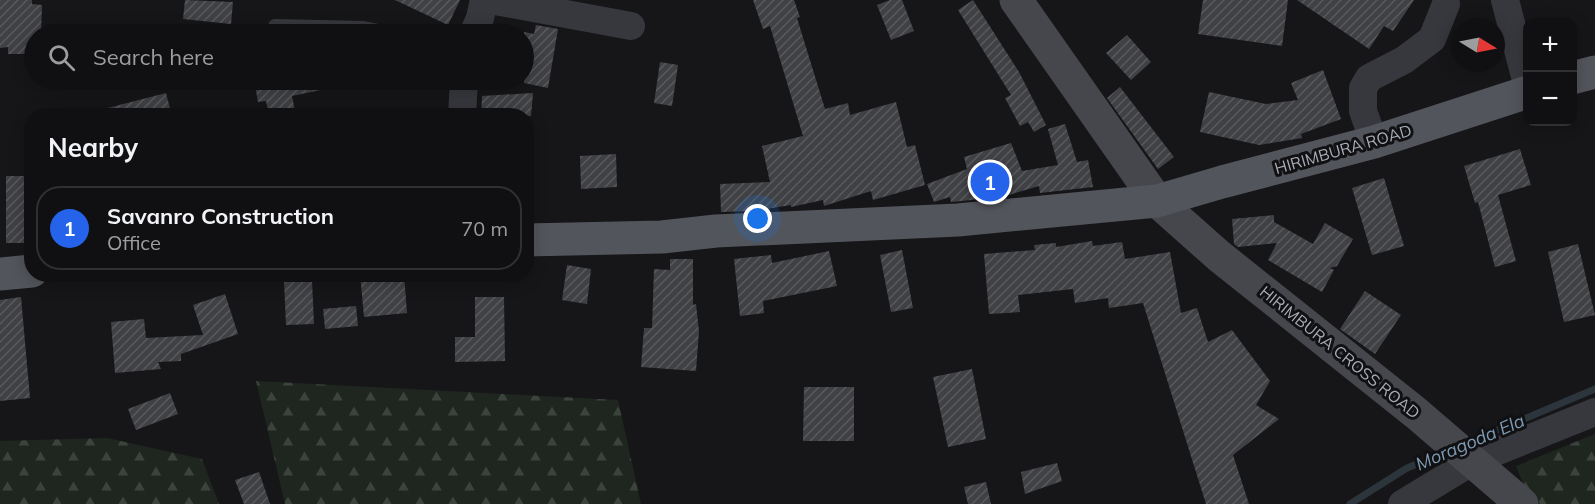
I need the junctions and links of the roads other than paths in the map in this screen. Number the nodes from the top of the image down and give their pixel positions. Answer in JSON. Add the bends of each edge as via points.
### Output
{"nodes":[{"id":1,"x":484,"y":0,"type":"edge"},
{"id":2,"x":490,"y":0,"type":"edge"},
{"id":3,"x":1016,"y":0,"type":"edge"},
{"id":4,"x":1505,"y":0,"type":"edge"},
{"id":5,"x":1446,"y":4,"type":"dead end"},
{"id":6,"x":477,"y":24,"type":"edge"},
{"id":7,"x":630,"y":26,"type":"dead end"},
{"id":8,"x":1595,"y":72,"type":"edge"},
{"id":9,"x":1523,"y":74,"type":"edge"},
{"id":10,"x":1577,"y":77,"type":"edge"},
{"id":11,"x":463,"y":90,"type":"edge"},
{"id":12,"x":1523,"y":91,"type":"edge"},
{"id":13,"x":462,"y":108,"type":"edge"},
{"id":14,"x":1374,"y":142,"type":"junction"},
{"id":15,"x":1157,"y":201,"type":"junction"},
{"id":16,"x":534,"y":240,"type":"edge"},
{"id":17,"x":24,"y":272,"type":"edge"},
{"id":18,"x":0,"y":274,"type":"edge"},
{"id":19,"x":1595,"y":412,"type":"edge"},
{"id":20,"x":1473,"y":461,"type":"junction"},
{"id":21,"x":1402,"y":504,"type":"edge"},
{"id":22,"x":1522,"y":504,"type":"edge"}],
"edges":[{"from":1,"to":6,"type":"street"},
{"from":2,"to":7,"type":"street"},
{"from":3,"to":15,"type":"main road","name":"HIRIMBURA CROSS ROAD"},
{"from":4,"to":9,"type":"street"},
{"from":5,"to":14,"type":"street","via":[[1432,39],[1370,78],[1363,88],[1363,111]]},
{"from":8,"to":10,"type":"main road"},
{"from":11,"to":13,"type":"street"},
{"from":12,"to":14,"type":"main road","name":"HIRIMBURA ROAD"},
{"from":14,"to":15,"type":"main road","name":"HIRIMBURA ROAD"},
{"from":15,"to":16,"type":"main road","name":"HIRIMBURA ROAD","via":[[958,220],[662,237]]},
{"from":15,"to":20,"type":"main road","name":"HIRIMBURA CROSS ROAD","via":[[1219,256]]},
{"from":17,"to":18,"type":"main road"},
{"from":19,"to":20,"type":"street"},
{"from":20,"to":21,"type":"street"},
{"from":20,"to":22,"type":"main road","name":"HIRIMBURA CROSS ROAD"}]}
